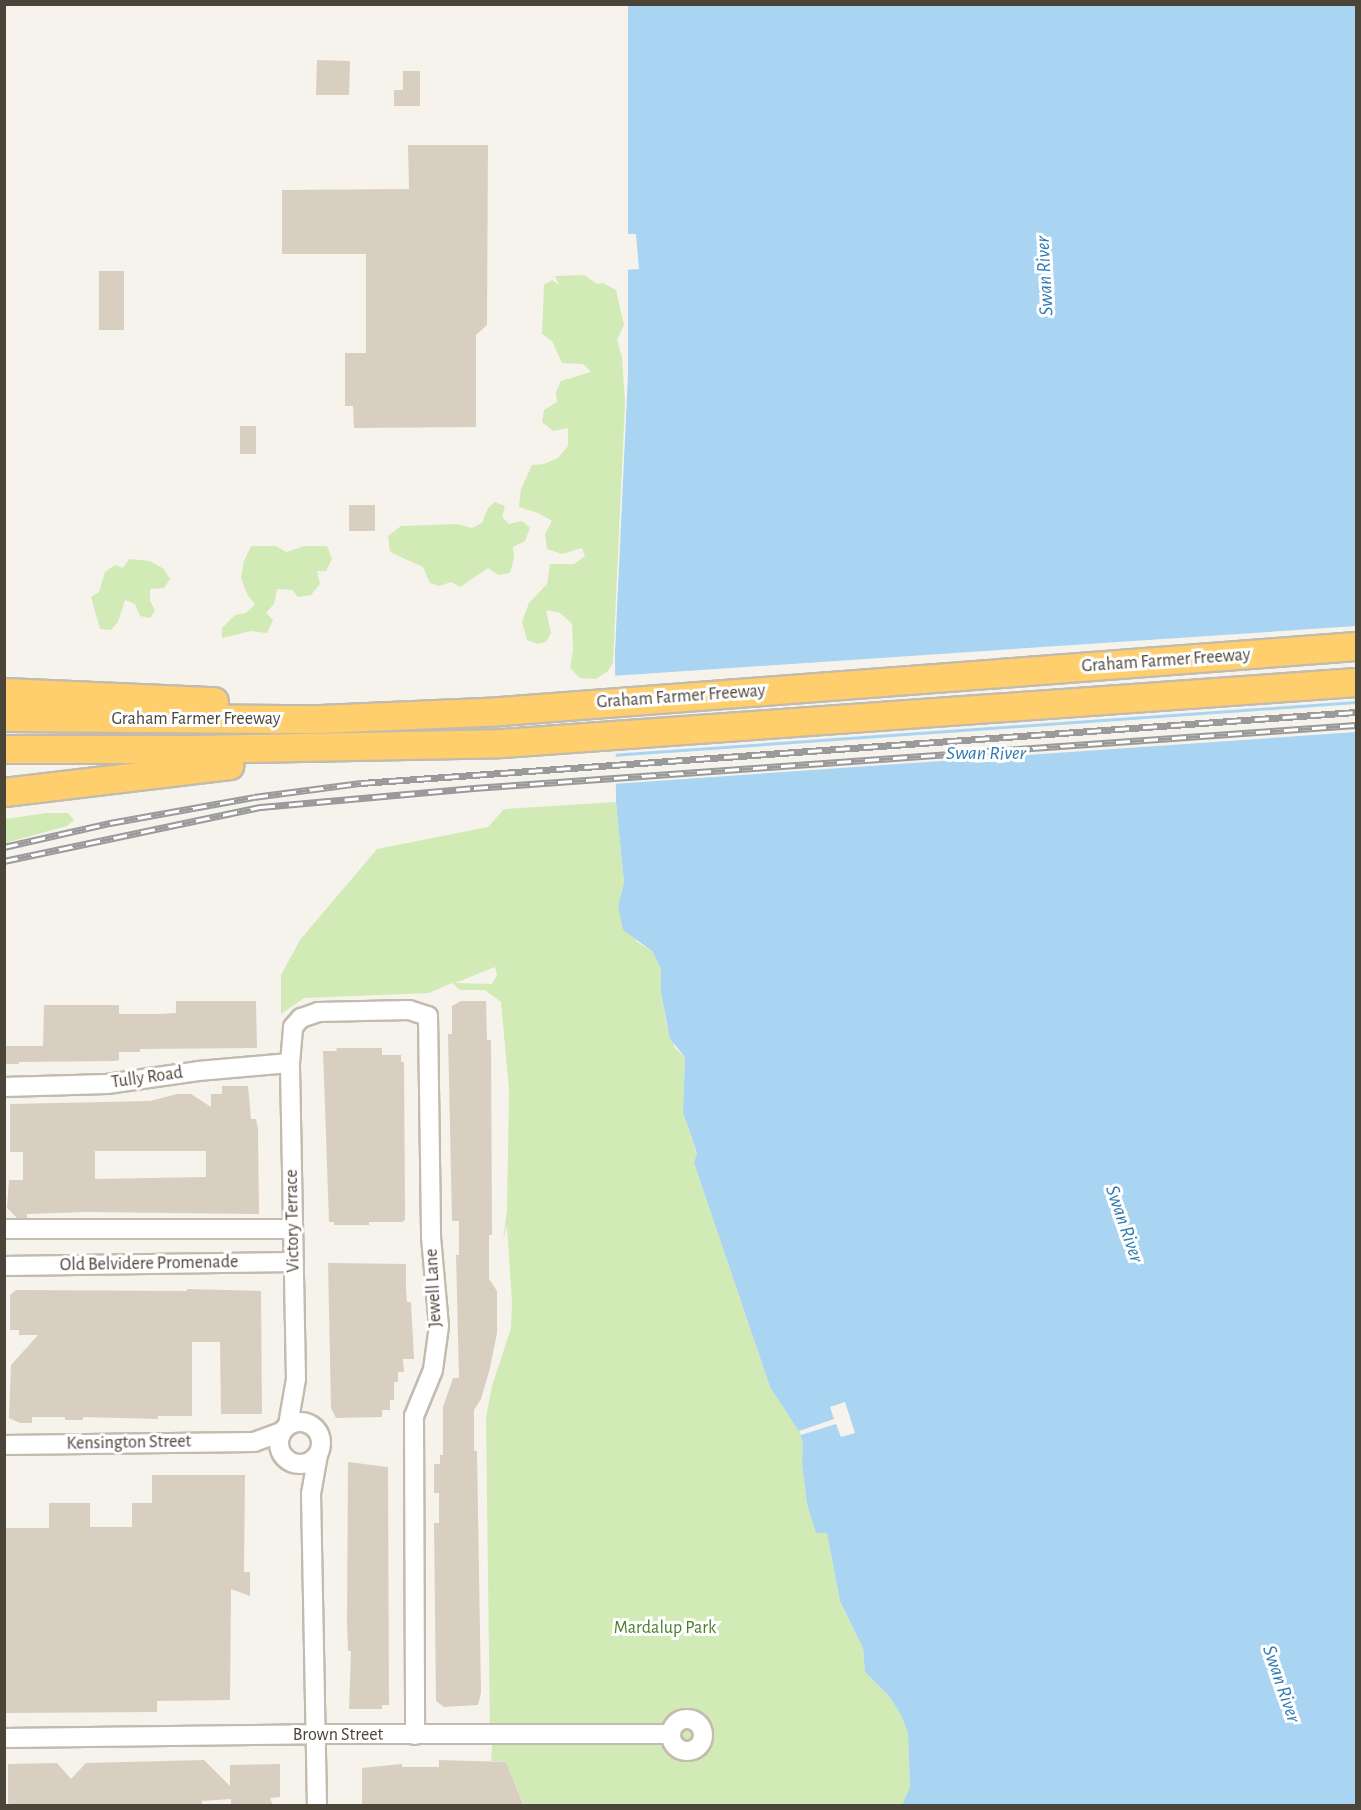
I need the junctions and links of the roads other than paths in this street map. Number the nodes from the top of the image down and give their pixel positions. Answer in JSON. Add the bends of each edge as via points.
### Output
{"nodes":[{"id":1,"x":1356,"y":646,"type":"edge"},
{"id":2,"x":1356,"y":682,"type":"edge"},
{"id":3,"x":4,"y":692,"type":"edge"},
{"id":4,"x":500,"y":711,"type":"junction"},
{"id":5,"x":4,"y":717,"type":"edge"},
{"id":6,"x":502,"y":743,"type":"junction"},
{"id":7,"x":4,"y":749,"type":"edge"},
{"id":8,"x":4,"y":792,"type":"edge"},
{"id":9,"x":290,"y":1063,"type":"junction"},
{"id":10,"x":4,"y":1086,"type":"edge"},
{"id":11,"x":4,"y":1229,"type":"edge"},
{"id":12,"x":293,"y":1229,"type":"junction"},
{"id":13,"x":294,"y":1262,"type":"junction"},
{"id":14,"x":4,"y":1266,"type":"edge"},
{"id":15,"x":297,"y":1379,"type":"junction"},
{"id":16,"x":309,"y":1424,"type":"junction"},
{"id":17,"x":285,"y":1429,"type":"junction"},
{"id":18,"x":254,"y":1442,"type":"junction"},
{"id":19,"x":4,"y":1445,"type":"edge"},
{"id":20,"x":282,"y":1454,"type":"junction"},
{"id":21,"x":318,"y":1456,"type":"junction"},
{"id":22,"x":298,"y":1464,"type":"junction"},
{"id":23,"x":311,"y":1494,"type":"junction"},
{"id":24,"x":316,"y":1734,"type":"junction"},
{"id":25,"x":671,"y":1734,"type":"dead end"},
{"id":26,"x":415,"y":1735,"type":"junction"},
{"id":27,"x":4,"y":1738,"type":"edge"},
{"id":28,"x":317,"y":1806,"type":"edge"}],
"edges":[{"from":1,"to":4,"type":"highway","name":"Graham Farmer Freeway"},
{"from":2,"to":6,"type":"highway","name":"Graham Farmer Freeway"},
{"from":3,"to":4,"type":"highway"},
{"from":4,"to":5,"type":"highway","name":"Graham Farmer Freeway","via":[[320,719]]},
{"from":6,"to":7,"type":"highway","name":"Graham Farmer Freeway"},
{"from":6,"to":8,"type":"highway","via":[[198,768]]},
{"from":9,"to":10,"type":"street","name":"Tully Road","via":[[107,1084]]},
{"from":9,"to":12,"type":"street","name":"Victory Terrace"},
{"from":9,"to":26,"type":"street","name":"Jewell Lane","via":[[293,1027],[301,1018],[318,1012],[398,1010],[428,1016],[431,1237],[439,1326],[432,1370],[414,1416]]},
{"from":11,"to":12,"type":"street","name":"Old Belvidere Promenade"},
{"from":12,"to":13,"type":"street","name":"Victory Terrace"},
{"from":13,"to":14,"type":"street","name":"Old Belvidere Promenade"},
{"from":13,"to":15,"type":"street","name":"Victory Terrace"},
{"from":15,"to":16,"type":"street","name":"Victory Terrace"},
{"from":15,"to":17,"type":"street","name":"Victory Terrace"},
{"from":16,"to":17,"type":"street","via":[[302,1421]]},
{"from":16,"to":21,"type":"street","via":[[321,1437]]},
{"from":17,"to":18,"type":"street","name":"Kensington Street"},
{"from":17,"to":20,"type":"street","via":[[279,1443]]},
{"from":18,"to":19,"type":"street","name":"Kensington Street"},
{"from":18,"to":20,"type":"street","name":"Kensington Street"},
{"from":20,"to":22,"type":"street"},
{"from":21,"to":22,"type":"street"},
{"from":21,"to":23,"type":"street"},
{"from":22,"to":23,"type":"street"},
{"from":23,"to":24,"type":"street"},
{"from":24,"to":26,"type":"street","name":"Brown Street"},
{"from":24,"to":27,"type":"street","name":"Brown Street"},
{"from":24,"to":28,"type":"street"},
{"from":25,"to":26,"type":"street","name":"Brown Street"}]}
